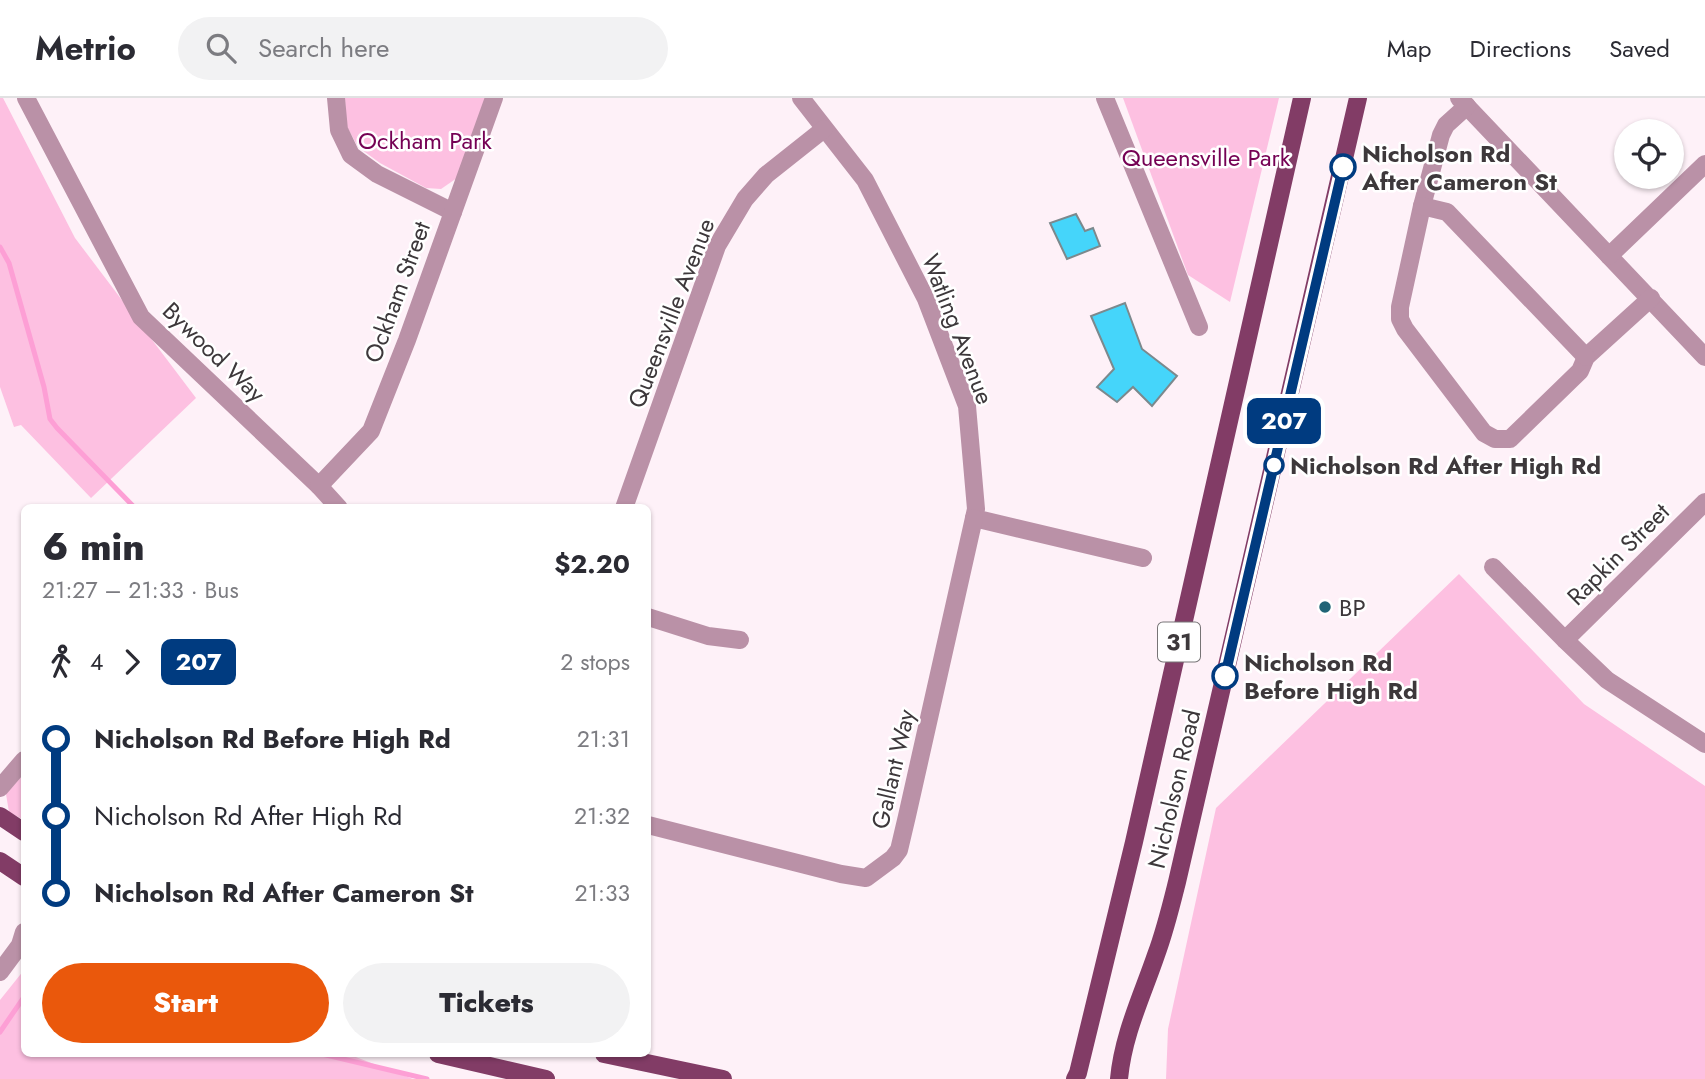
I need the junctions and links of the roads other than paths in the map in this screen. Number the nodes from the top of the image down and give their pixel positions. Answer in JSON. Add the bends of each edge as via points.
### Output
{"nodes":[{"id":1,"x":26,"y":98,"type":"edge"},
{"id":2,"x":337,"y":98,"type":"edge"},
{"id":3,"x":494,"y":98,"type":"edge"},
{"id":4,"x":801,"y":98,"type":"edge"},
{"id":5,"x":1105,"y":98,"type":"edge"},
{"id":6,"x":1358,"y":98,"type":"edge"},
{"id":7,"x":1463,"y":102,"type":"edge"},
{"id":8,"x":1303,"y":103,"type":"edge"},
{"id":9,"x":824,"y":129,"type":"junction"},
{"id":10,"x":1705,"y":164,"type":"edge"},
{"id":11,"x":1422,"y":206,"type":"junction"},
{"id":12,"x":453,"y":212,"type":"junction"},
{"id":13,"x":1609,"y":256,"type":"junction"},
{"id":14,"x":1651,"y":298,"type":"junction"},
{"id":15,"x":1199,"y":327,"type":"dead end"},
{"id":16,"x":1705,"y":356,"type":"edge"},
{"id":17,"x":1587,"y":357,"type":"junction"},
{"id":18,"x":319,"y":486,"type":"junction"},
{"id":19,"x":1705,"y":502,"type":"edge"},
{"id":20,"x":335,"y":504,"type":"edge"},
{"id":21,"x":625,"y":504,"type":"edge"},
{"id":22,"x":974,"y":518,"type":"junction"},
{"id":23,"x":1143,"y":558,"type":"dead end"},
{"id":24,"x":1493,"y":567,"type":"dead end"},
{"id":25,"x":651,"y":618,"type":"edge"},
{"id":26,"x":740,"y":640,"type":"dead end"},
{"id":27,"x":1565,"y":640,"type":"junction"},
{"id":28,"x":1705,"y":744,"type":"edge"},
{"id":29,"x":21,"y":764,"type":"edge"},
{"id":30,"x":0,"y":788,"type":"edge"},
{"id":31,"x":0,"y":816,"type":"edge"},
{"id":32,"x":651,"y":826,"type":"edge"},
{"id":33,"x":21,"y":830,"type":"edge"},
{"id":34,"x":0,"y":861,"type":"edge"},
{"id":35,"x":21,"y":875,"type":"edge"},
{"id":36,"x":21,"y":942,"type":"edge"},
{"id":37,"x":0,"y":972,"type":"edge"},
{"id":38,"x":451,"y":1057,"type":"edge"},
{"id":39,"x":618,"y":1057,"type":"edge"},
{"id":40,"x":546,"y":1079,"type":"edge"},
{"id":41,"x":723,"y":1079,"type":"edge"},
{"id":42,"x":1075,"y":1079,"type":"edge"},
{"id":43,"x":1119,"y":1079,"type":"edge"}],
"edges":[{"from":1,"to":18,"type":"street","name":"Bywood Way","via":[[141,317]]},
{"from":2,"to":12,"type":"street","via":[[339,130],[351,155],[377,174]]},
{"from":3,"to":12,"type":"street","name":"Ockham Street"},
{"from":4,"to":9,"type":"street","name":"Watling Avenue"},
{"from":5,"to":15,"type":"street"},
{"from":6,"to":43,"type":"main road","name":"Nicholson Road","number":"31","via":[[1177,882],[1157,954],[1126,1037]]},
{"from":7,"to":11,"type":"street","via":[[1441,135]]},
{"from":7,"to":13,"type":"street"},
{"from":8,"to":42,"type":"main road","name":"Nicholson Road","number":"31","via":[[1134,842]]},
{"from":9,"to":21,"type":"street","name":"Queensville Avenue","via":[[766,175],[745,199],[717,246]]},
{"from":9,"to":22,"type":"street","name":"Watling Avenue","via":[[865,180],[926,299],[967,406]]},
{"from":10,"to":13,"type":"street"},
{"from":11,"to":17,"type":"street","via":[[1447,212]]},
{"from":11,"to":17,"type":"street","via":[[1400,319],[1485,433],[1495,439],[1510,439],[1580,371]]},
{"from":12,"to":18,"type":"street","name":"Ockham Street","via":[[372,431]]},
{"from":13,"to":14,"type":"street"},
{"from":14,"to":16,"type":"street"},
{"from":14,"to":17,"type":"street"},
{"from":18,"to":20,"type":"street","name":"Bywood Way"},
{"from":19,"to":27,"type":"street","name":"Rapkin Street"},
{"from":22,"to":23,"type":"street"},
{"from":22,"to":32,"type":"street","name":"Gallant Way","via":[[902,839],[893,858],[866,878]]},
{"from":24,"to":27,"type":"street"},
{"from":25,"to":26,"type":"street","via":[[708,636]]},
{"from":27,"to":28,"type":"street","via":[[1607,680]]},
{"from":29,"to":30,"type":"street"},
{"from":31,"to":33,"type":"main road"},
{"from":34,"to":35,"type":"main road"},
{"from":36,"to":37,"type":"street"},
{"from":38,"to":40,"type":"main road"},
{"from":39,"to":41,"type":"main road"}]}
